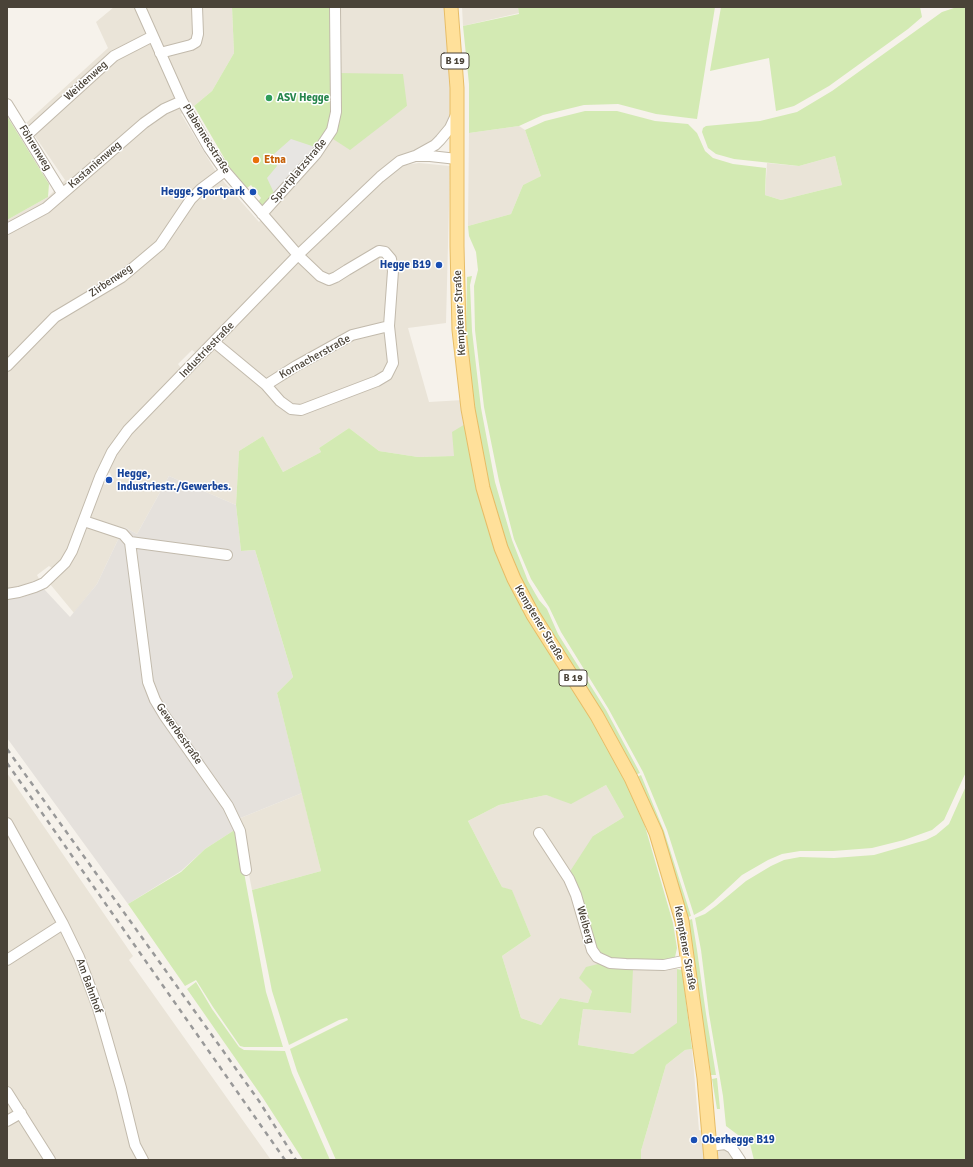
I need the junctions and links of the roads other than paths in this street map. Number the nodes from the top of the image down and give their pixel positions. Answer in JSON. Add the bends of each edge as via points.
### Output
{"nodes":[{"id":1,"x":140,"y":7,"type":"edge"},
{"id":2,"x":197,"y":7,"type":"edge"},
{"id":3,"x":335,"y":7,"type":"edge"},
{"id":4,"x":451,"y":7,"type":"edge"},
{"id":5,"x":152,"y":36,"type":"junction"},
{"id":6,"x":160,"y":53,"type":"junction"},
{"id":7,"x":182,"y":101,"type":"junction"},
{"id":8,"x":7,"y":104,"type":"edge"},
{"id":9,"x":456,"y":115,"type":"junction"},
{"id":10,"x":27,"y":135,"type":"junction"},
{"id":11,"x":415,"y":156,"type":"junction"},
{"id":12,"x":457,"y":159,"type":"junction"},
{"id":13,"x":225,"y":171,"type":"junction"},
{"id":14,"x":62,"y":193,"type":"junction"},
{"id":15,"x":262,"y":214,"type":"junction"},
{"id":16,"x":7,"y":229,"type":"edge"},
{"id":17,"x":298,"y":255,"type":"junction"},
{"id":18,"x":389,"y":326,"type":"junction"},
{"id":19,"x":214,"y":342,"type":"junction"},
{"id":20,"x":7,"y":366,"type":"edge"},
{"id":21,"x":266,"y":385,"type":"junction"},
{"id":22,"x":84,"y":521,"type":"junction"},
{"id":23,"x":130,"y":542,"type":"junction"},
{"id":24,"x":227,"y":555,"type":"dead end"},
{"id":25,"x":7,"y":594,"type":"edge"},
{"id":26,"x":7,"y":823,"type":"edge"},
{"id":27,"x":539,"y":833,"type":"dead end"},
{"id":28,"x":246,"y":870,"type":"dead end"},
{"id":29,"x":63,"y":924,"type":"junction"},
{"id":30,"x":7,"y":960,"type":"edge"},
{"id":31,"x":688,"y":960,"type":"junction"},
{"id":32,"x":7,"y":1092,"type":"edge"},
{"id":33,"x":21,"y":1113,"type":"junction"},
{"id":34,"x":7,"y":1121,"type":"edge"},
{"id":35,"x":710,"y":1146,"type":"junction"},
{"id":36,"x":50,"y":1160,"type":"edge"},
{"id":37,"x":143,"y":1160,"type":"edge"},
{"id":38,"x":711,"y":1160,"type":"edge"},
{"id":39,"x":740,"y":1160,"type":"edge"}],
"edges":[{"from":1,"to":5,"type":"street","name":"Plabennecstraße"},
{"from":2,"to":6,"type":"street","via":[[196,42]]},
{"from":3,"to":15,"type":"street","name":"Sportplatzstraße","via":[[336,112],[332,130],[319,150]]},
{"from":4,"to":9,"type":"main road","number":"B 19","via":[[457,88]]},
{"from":5,"to":6,"type":"street","name":"Plabennecstraße"},
{"from":5,"to":10,"type":"street","name":"Weidenweg","via":[[114,56]]},
{"from":6,"to":7,"type":"street","name":"Plabennecstraße"},
{"from":7,"to":13,"type":"street","name":"Plabennecstraße"},
{"from":7,"to":14,"type":"street","name":"Kastanienweg","via":[[164,109],[144,123]]},
{"from":8,"to":10,"type":"street","name":"Föhrenweg"},
{"from":9,"to":11,"type":"street","via":[[450,128],[435,145]]},
{"from":9,"to":12,"type":"main road","number":"B 19"},
{"from":10,"to":14,"type":"street","name":"Föhrenweg"},
{"from":11,"to":12,"type":"street","name":"Industriestraße"},
{"from":11,"to":17,"type":"street","name":"Industriestraße","via":[[400,161],[380,177]]},
{"from":12,"to":31,"type":"main road","name":"Kemptener Straße","number":"B 19","via":[[459,330],[468,410],[483,488],[501,548],[514,579],[533,615],[597,716],[631,778],[656,833],[682,921]]},
{"from":13,"to":15,"type":"street","name":"Plabennecstraße"},
{"from":13,"to":20,"type":"street","name":"Zirbenweg","via":[[191,199],[160,245],[122,277],[55,317]]},
{"from":14,"to":16,"type":"street","name":"Kastanienweg","via":[[46,208]]},
{"from":15,"to":17,"type":"street","name":"Plabennecstraße"},
{"from":17,"to":18,"type":"street","name":"Plabennecstraße","via":[[320,276],[329,280],[380,251],[385,252],[391,259],[393,271]]},
{"from":17,"to":19,"type":"street","name":"Industriestraße"},
{"from":18,"to":21,"type":"street","name":"Kornacherstraße","via":[[352,336]]},
{"from":18,"to":21,"type":"street","via":[[393,363],[387,375],[377,380],[301,410],[291,409]]},
{"from":19,"to":21,"type":"street"},
{"from":19,"to":22,"type":"street","name":"Industriestraße","via":[[128,430],[112,452]]},
{"from":22,"to":23,"type":"street","via":[[123,534]]},
{"from":22,"to":25,"type":"street","name":"Industriestraße","via":[[65,564],[56,573],[36,587]]},
{"from":23,"to":24,"type":"street"},
{"from":23,"to":28,"type":"street","name":"Gewerbestraße","via":[[148,682],[164,714],[228,806],[240,832]]},
{"from":26,"to":29,"type":"street","name":"Am Bahnhof"},
{"from":27,"to":31,"type":"street","name":"Weiberg","via":[[569,879],[592,950],[597,957],[610,963],[626,964],[664,965]]},
{"from":29,"to":30,"type":"street"},
{"from":29,"to":37,"type":"street","name":"Am Bahnhof","via":[[79,957],[98,1008],[135,1145]]},
{"from":31,"to":35,"type":"main road","name":"Kemptener Straße","number":"B 19","via":[[704,1078]]},
{"from":32,"to":33,"type":"street"},
{"from":33,"to":34,"type":"street"},
{"from":33,"to":36,"type":"street"},
{"from":35,"to":38,"type":"main road","name":"Kemptener Straße","number":"B 19"},
{"from":35,"to":39,"type":"street","via":[[725,1144],[732,1148]]}]}
